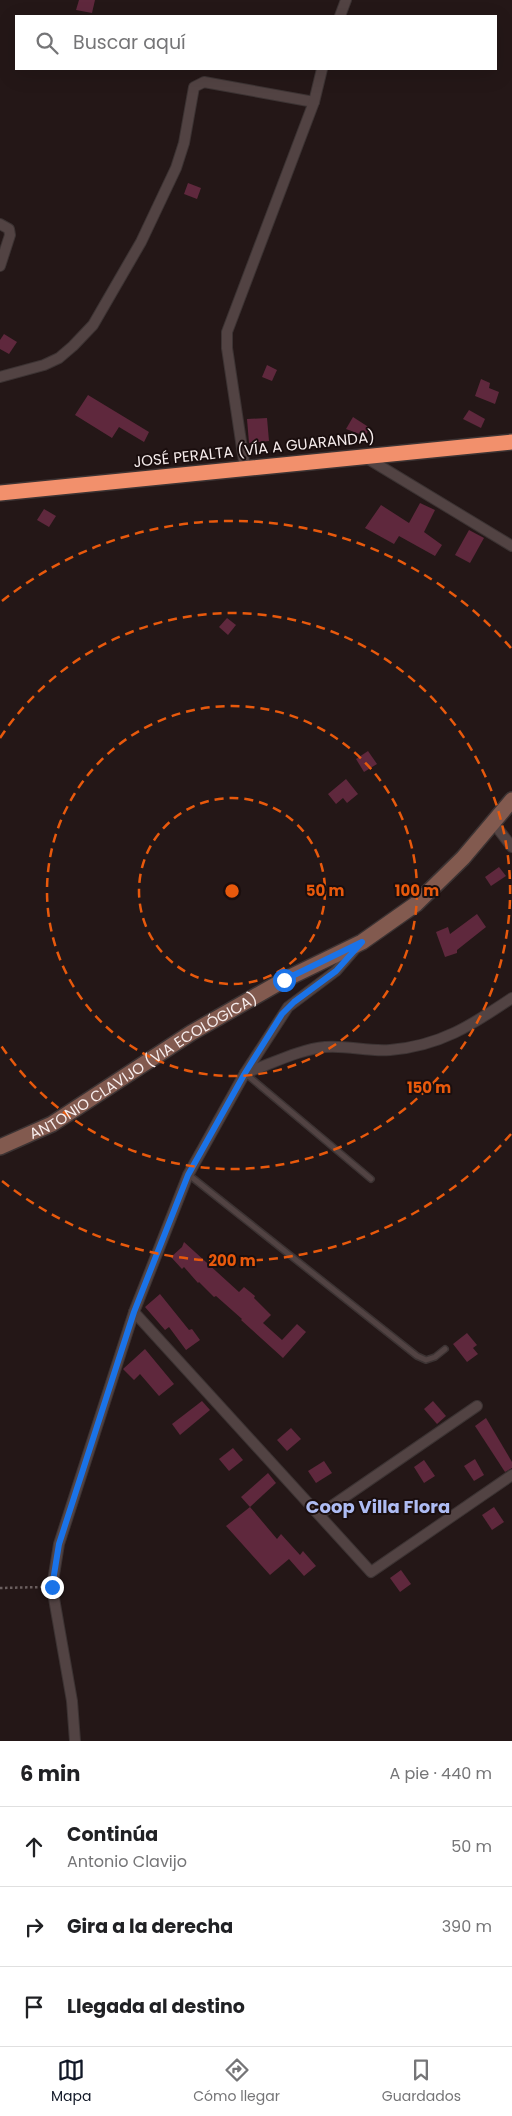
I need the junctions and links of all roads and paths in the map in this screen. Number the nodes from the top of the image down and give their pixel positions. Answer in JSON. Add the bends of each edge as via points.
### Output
{"nodes":[{"id":1,"x":346,"y":0,"type":"edge"},
{"id":2,"x":340,"y":15,"type":"edge"},
{"id":3,"x":322,"y":70,"type":"edge"},
{"id":4,"x":314,"y":102,"type":"junction"},
{"id":5,"x":0,"y":224,"type":"edge"},
{"id":6,"x":0,"y":266,"type":"edge"},
{"id":7,"x":0,"y":378,"type":"edge"},
{"id":8,"x":512,"y":442,"type":"edge"},
{"id":9,"x":363,"y":456,"type":"junction"},
{"id":10,"x":245,"y":468,"type":"junction"},
{"id":11,"x":0,"y":493,"type":"edge"},
{"id":12,"x":512,"y":546,"type":"edge"},
{"id":13,"x":512,"y":800,"type":"edge"},
{"id":14,"x":492,"y":821,"type":"junction"},
{"id":15,"x":512,"y":847,"type":"edge"},
{"id":16,"x":362,"y":942,"type":"junction"},
{"id":17,"x":512,"y":998,"type":"edge"},
{"id":18,"x":245,"y":1073,"type":"junction"},
{"id":19,"x":0,"y":1147,"type":"edge"},
{"id":20,"x":188,"y":1175,"type":"junction"},
{"id":21,"x":371,"y":1180,"type":"dead end"},
{"id":22,"x":134,"y":1312,"type":"junction"},
{"id":23,"x":445,"y":1349,"type":"dead end"},
{"id":24,"x":477,"y":1406,"type":"dead end"},
{"id":25,"x":512,"y":1475,"type":"edge"},
{"id":26,"x":320,"y":1514,"type":"junction"},
{"id":27,"x":52,"y":1587,"type":"junction"},
{"id":28,"x":0,"y":1588,"type":"edge"},
{"id":29,"x":75,"y":1741,"type":"edge"}],
"edges":[{"from":1,"to":2,"type":"street"},
{"from":3,"to":4,"type":"street"},
{"from":4,"to":7,"type":"street","via":[[198,83],[194,87],[176,168],[141,242],[93,325],[59,358]]},
{"from":4,"to":10,"type":"street","via":[[227,332]]},
{"from":5,"to":6,"type":"street","via":[[9,229],[10,235]]},
{"from":8,"to":9,"type":"highway","name":"JOSÉ PERALTA (VÍA A GUARANDA)"},
{"from":9,"to":10,"type":"highway","name":"JOSÉ PERALTA (VÍA A GUARANDA)"},
{"from":9,"to":12,"type":"street"},
{"from":10,"to":11,"type":"highway","name":"JOSÉ PERALTA (VÍA A GUARANDA)"},
{"from":13,"to":14,"type":"main road","name":"ANTONIO CLAVIJO (VIA ECOLÓGICA)"},
{"from":14,"to":15,"type":"street"},
{"from":14,"to":16,"type":"main road","name":"ANTONIO CLAVIJO (VIA ECOLÓGICA)","via":[[463,858],[416,904]]},
{"from":16,"to":18,"type":"street","via":[[336,971],[288,1007]]},
{"from":16,"to":19,"type":"main road","name":"ANTONIO CLAVIJO (VIA ECOLÓGICA)","via":[[284,980],[192,1033],[52,1124]]},
{"from":17,"to":18,"type":"street","via":[[475,1023],[434,1043],[389,1050],[326,1047],[305,1051]]},
{"from":18,"to":20,"type":"street"},
{"from":18,"to":21,"type":"lane"},
{"from":20,"to":22,"type":"street"},
{"from":20,"to":23,"type":"lane","via":[[417,1356],[426,1360]]},
{"from":22,"to":26,"type":"street"},
{"from":22,"to":27,"type":"street","via":[[59,1544]]},
{"from":24,"to":26,"type":"street"},
{"from":25,"to":26,"type":"street","via":[[371,1572]]},
{"from":27,"to":28,"type":"path"},
{"from":27,"to":29,"type":"street","via":[[72,1701]]}]}
